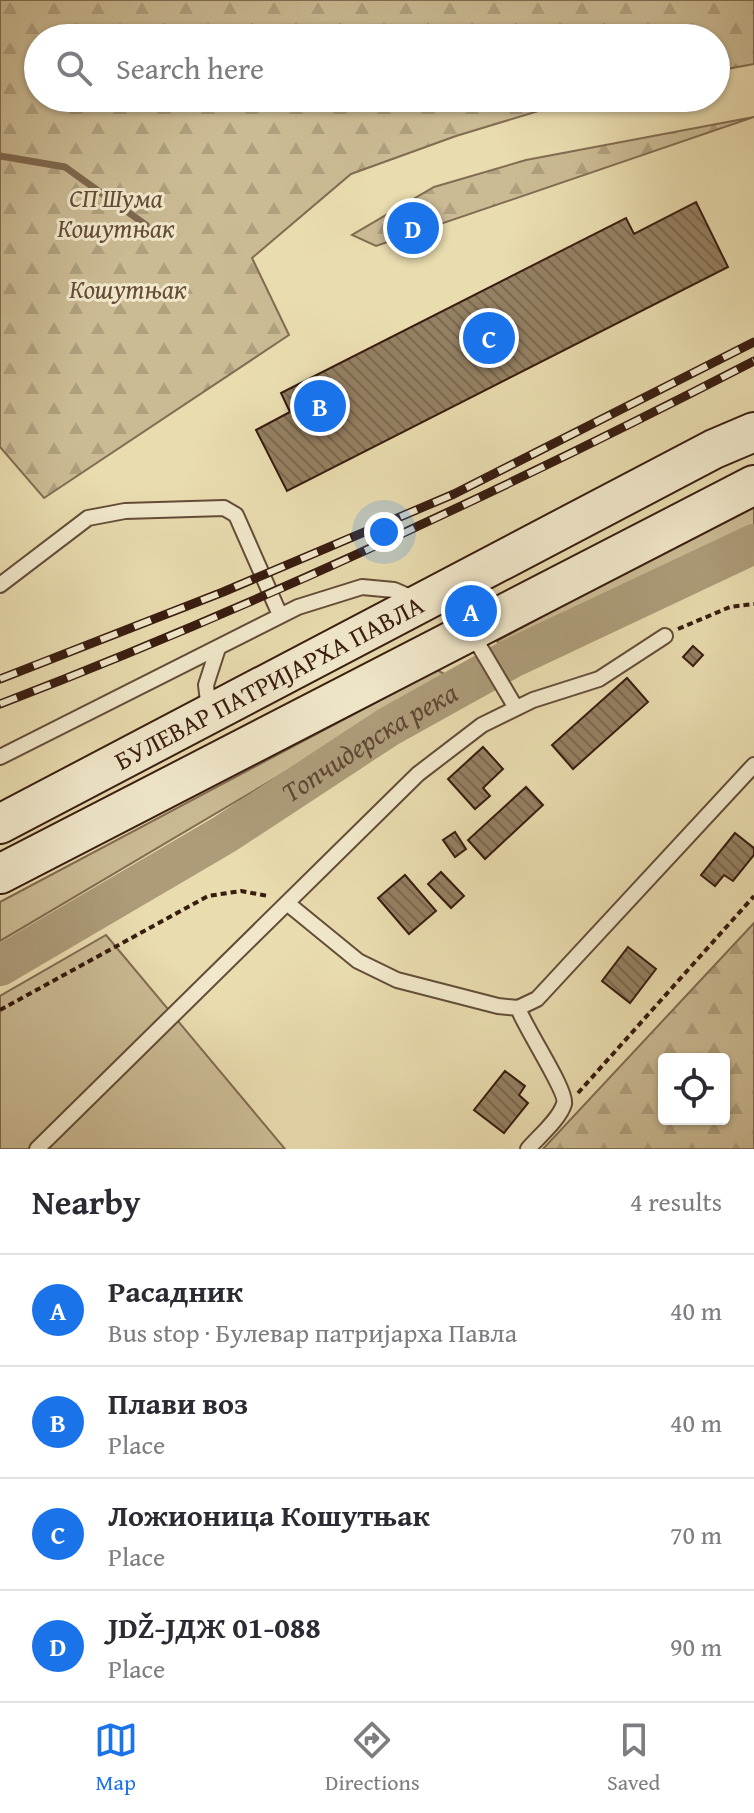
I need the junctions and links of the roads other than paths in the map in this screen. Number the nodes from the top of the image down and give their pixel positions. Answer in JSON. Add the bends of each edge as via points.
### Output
{"nodes":[{"id":1,"x":754,"y":432,"type":"edge"},
{"id":2,"x":754,"y":485,"type":"edge"},
{"id":3,"x":0,"y":585,"type":"edge"},
{"id":4,"x":425,"y":601,"type":"junction"},
{"id":5,"x":280,"y":615,"type":"junction"},
{"id":6,"x":473,"y":636,"type":"junction"},
{"id":7,"x":665,"y":636,"type":"road end"},
{"id":8,"x":218,"y":648,"type":"junction"},
{"id":9,"x":516,"y":708,"type":"junction"},
{"id":10,"x":209,"y":714,"type":"junction"},
{"id":11,"x":0,"y":757,"type":"edge"},
{"id":12,"x":754,"y":765,"type":"edge"},
{"id":13,"x":0,"y":824,"type":"edge"},
{"id":14,"x":0,"y":874,"type":"edge"},
{"id":15,"x":287,"y":903,"type":"junction"},
{"id":16,"x":518,"y":1008,"type":"junction"},
{"id":17,"x":37,"y":1149,"type":"edge"},
{"id":18,"x":528,"y":1149,"type":"edge"}],
"edges":[{"from":1,"to":4,"type":"main road","name":"БУЛЕВАР ПАТРИЈАРХА ПАВЛА"},
{"from":2,"to":6,"type":"main road","name":"БУЛЕВАР ПАТРИЈАРХА ПАВЛА"},
{"from":3,"to":5,"type":"lane","via":[[88,518],[125,511],[224,508],[236,515]]},
{"from":4,"to":5,"type":"lane","via":[[394,590],[362,587]]},
{"from":4,"to":10,"type":"main road","name":"БУЛЕВАР ПАТРИЈАРХА ПАВЛА"},
{"from":5,"to":8,"type":"lane"},
{"from":6,"to":9,"type":"lane"},
{"from":6,"to":14,"type":"main road","name":"БУЛЕВАР ПАТРИЈАРХА ПАВЛА"},
{"from":7,"to":9,"type":"lane","via":[[599,679]]},
{"from":8,"to":10,"type":"lane","via":[[206,685]]},
{"from":8,"to":11,"type":"lane"},
{"from":9,"to":15,"type":"lane","via":[[471,733],[418,774]]},
{"from":10,"to":13,"type":"main road","name":"БУЛЕВАР ПАТРИЈАРХА ПАВЛА"},
{"from":12,"to":16,"type":"lane","via":[[546,989]]},
{"from":15,"to":16,"type":"lane","via":[[373,971],[435,992]]},
{"from":15,"to":17,"type":"lane"},
{"from":16,"to":18,"type":"lane","via":[[565,1098]]}]}
